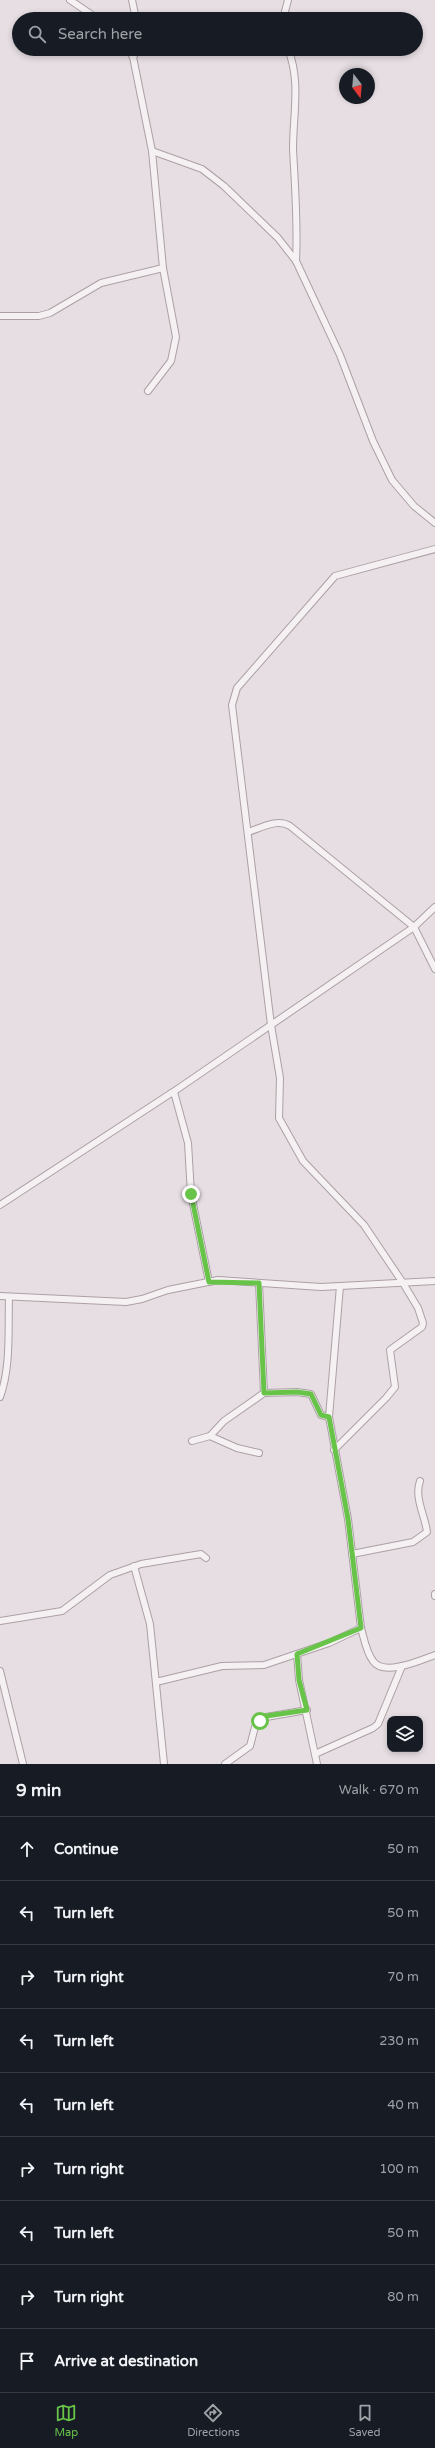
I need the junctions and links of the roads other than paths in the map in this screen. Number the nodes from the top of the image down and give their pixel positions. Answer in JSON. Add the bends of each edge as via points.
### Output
{"nodes":[{"id":1,"x":70,"y":0,"type":"edge"},
{"id":2,"x":132,"y":0,"type":"edge"},
{"id":3,"x":288,"y":0,"type":"edge"},
{"id":4,"x":88,"y":12,"type":"edge"},
{"id":5,"x":135,"y":12,"type":"edge"},
{"id":6,"x":285,"y":12,"type":"edge"},
{"id":7,"x":290,"y":56,"type":"edge"},
{"id":8,"x":133,"y":57,"type":"edge"},
{"id":9,"x":152,"y":151,"type":"junction"},
{"id":10,"x":296,"y":262,"type":"junction"},
{"id":11,"x":163,"y":268,"type":"junction"},
{"id":12,"x":0,"y":316,"type":"edge"},
{"id":13,"x":148,"y":391,"type":"dead end"},
{"id":14,"x":435,"y":523,"type":"edge"},
{"id":15,"x":435,"y":549,"type":"edge"},
{"id":16,"x":248,"y":832,"type":"junction"},
{"id":17,"x":435,"y":907,"type":"edge"},
{"id":18,"x":414,"y":927,"type":"junction"},
{"id":19,"x":435,"y":969,"type":"edge"},
{"id":20,"x":271,"y":1025,"type":"junction"},
{"id":21,"x":174,"y":1092,"type":"junction"},
{"id":22,"x":0,"y":1205,"type":"edge"},
{"id":23,"x":435,"y":1281,"type":"edge"},
{"id":24,"x":209,"y":1282,"type":"junction"},
{"id":25,"x":259,"y":1283,"type":"junction"},
{"id":26,"x":403,"y":1283,"type":"junction"},
{"id":27,"x":340,"y":1286,"type":"junction"},
{"id":28,"x":0,"y":1296,"type":"edge"},
{"id":29,"x":10,"y":1298,"type":"junction"},
{"id":30,"x":264,"y":1393,"type":"junction"},
{"id":31,"x":0,"y":1397,"type":"edge"},
{"id":32,"x":329,"y":1417,"type":"junction"},
{"id":33,"x":210,"y":1436,"type":"junction"},
{"id":34,"x":192,"y":1441,"type":"dead end"},
{"id":35,"x":334,"y":1450,"type":"junction"},
{"id":36,"x":259,"y":1453,"type":"dead end"},
{"id":37,"x":420,"y":1481,"type":"dead end"},
{"id":38,"x":352,"y":1554,"type":"junction"},
{"id":39,"x":206,"y":1558,"type":"dead end"},
{"id":40,"x":134,"y":1566,"type":"junction"},
{"id":41,"x":0,"y":1621,"type":"edge"},
{"id":42,"x":361,"y":1628,"type":"junction"},
{"id":43,"x":297,"y":1654,"type":"junction"},
{"id":44,"x":435,"y":1655,"type":"edge"},
{"id":45,"x":402,"y":1666,"type":"junction"},
{"id":46,"x":0,"y":1671,"type":"edge"},
{"id":47,"x":156,"y":1682,"type":"junction"},
{"id":48,"x":307,"y":1710,"type":"junction"},
{"id":49,"x":315,"y":1754,"type":"junction"},
{"id":50,"x":23,"y":1764,"type":"edge"},
{"id":51,"x":164,"y":1764,"type":"edge"},
{"id":52,"x":225,"y":1764,"type":"edge"},
{"id":53,"x":317,"y":1764,"type":"edge"}],
"edges":[{"from":1,"to":4,"type":"street"},
{"from":2,"to":5,"type":"street"},
{"from":3,"to":6,"type":"street"},
{"from":7,"to":10,"type":"street","via":[[296,82],[293,148],[298,219]]},
{"from":8,"to":9,"type":"street"},
{"from":9,"to":10,"type":"street","via":[[202,169],[224,186],[278,238]]},
{"from":9,"to":11,"type":"street"},
{"from":10,"to":14,"type":"street","via":[[340,355],[373,441],[392,480],[414,506]]},
{"from":11,"to":12,"type":"street","via":[[101,283],[50,313],[39,316]]},
{"from":11,"to":13,"type":"street","via":[[176,337],[175,349],[171,361]]},
{"from":15,"to":16,"type":"street","via":[[335,576],[237,688],[232,705]]},
{"from":16,"to":18,"type":"street","via":[[283,822]]},
{"from":16,"to":20,"type":"street"},
{"from":17,"to":18,"type":"street"},
{"from":18,"to":19,"type":"street"},
{"from":18,"to":20,"type":"street"},
{"from":20,"to":21,"type":"street"},
{"from":20,"to":26,"type":"street","via":[[280,1078],[281,1123],[303,1161],[364,1225]]},
{"from":21,"to":22,"type":"street"},
{"from":21,"to":24,"type":"street","via":[[188,1143],[191,1194]]},
{"from":23,"to":26,"type":"street"},
{"from":24,"to":25,"type":"street"},
{"from":24,"to":29,"type":"street","via":[[126,1302]]},
{"from":25,"to":27,"type":"street"},
{"from":25,"to":30,"type":"street"},
{"from":26,"to":27,"type":"street"},
{"from":26,"to":35,"type":"street","via":[[418,1308],[422,1327],[390,1350],[395,1387]]},
{"from":27,"to":32,"type":"street"},
{"from":28,"to":29,"type":"street"},
{"from":29,"to":31,"type":"street","via":[[8,1350]]},
{"from":30,"to":32,"type":"street","via":[[311,1394],[321,1415]]},
{"from":30,"to":33,"type":"street","via":[[224,1421]]},
{"from":32,"to":35,"type":"street"},
{"from":33,"to":34,"type":"street"},
{"from":33,"to":36,"type":"street","via":[[237,1448]]},
{"from":35,"to":38,"type":"street","via":[[348,1519]]},
{"from":37,"to":38,"type":"street","via":[[417,1497],[428,1532],[413,1542]]},
{"from":38,"to":42,"type":"street"},
{"from":39,"to":40,"type":"street","via":[[200,1554]]},
{"from":40,"to":41,"type":"street","via":[[99,1581],[62,1611]]},
{"from":40,"to":47,"type":"street","via":[[150,1624]]},
{"from":42,"to":43,"type":"street"},
{"from":42,"to":45,"type":"street","via":[[371,1660],[376,1665],[383,1668]]},
{"from":43,"to":47,"type":"street","via":[[264,1665],[222,1666]]},
{"from":43,"to":48,"type":"street","via":[[299,1680]]},
{"from":44,"to":45,"type":"street"},
{"from":45,"to":49,"type":"street","via":[[378,1724]]},
{"from":46,"to":50,"type":"street"},
{"from":47,"to":51,"type":"street"},
{"from":48,"to":49,"type":"street"},
{"from":48,"to":52,"type":"street","via":[[266,1716],[255,1727],[250,1746]]},
{"from":49,"to":53,"type":"street"}]}
